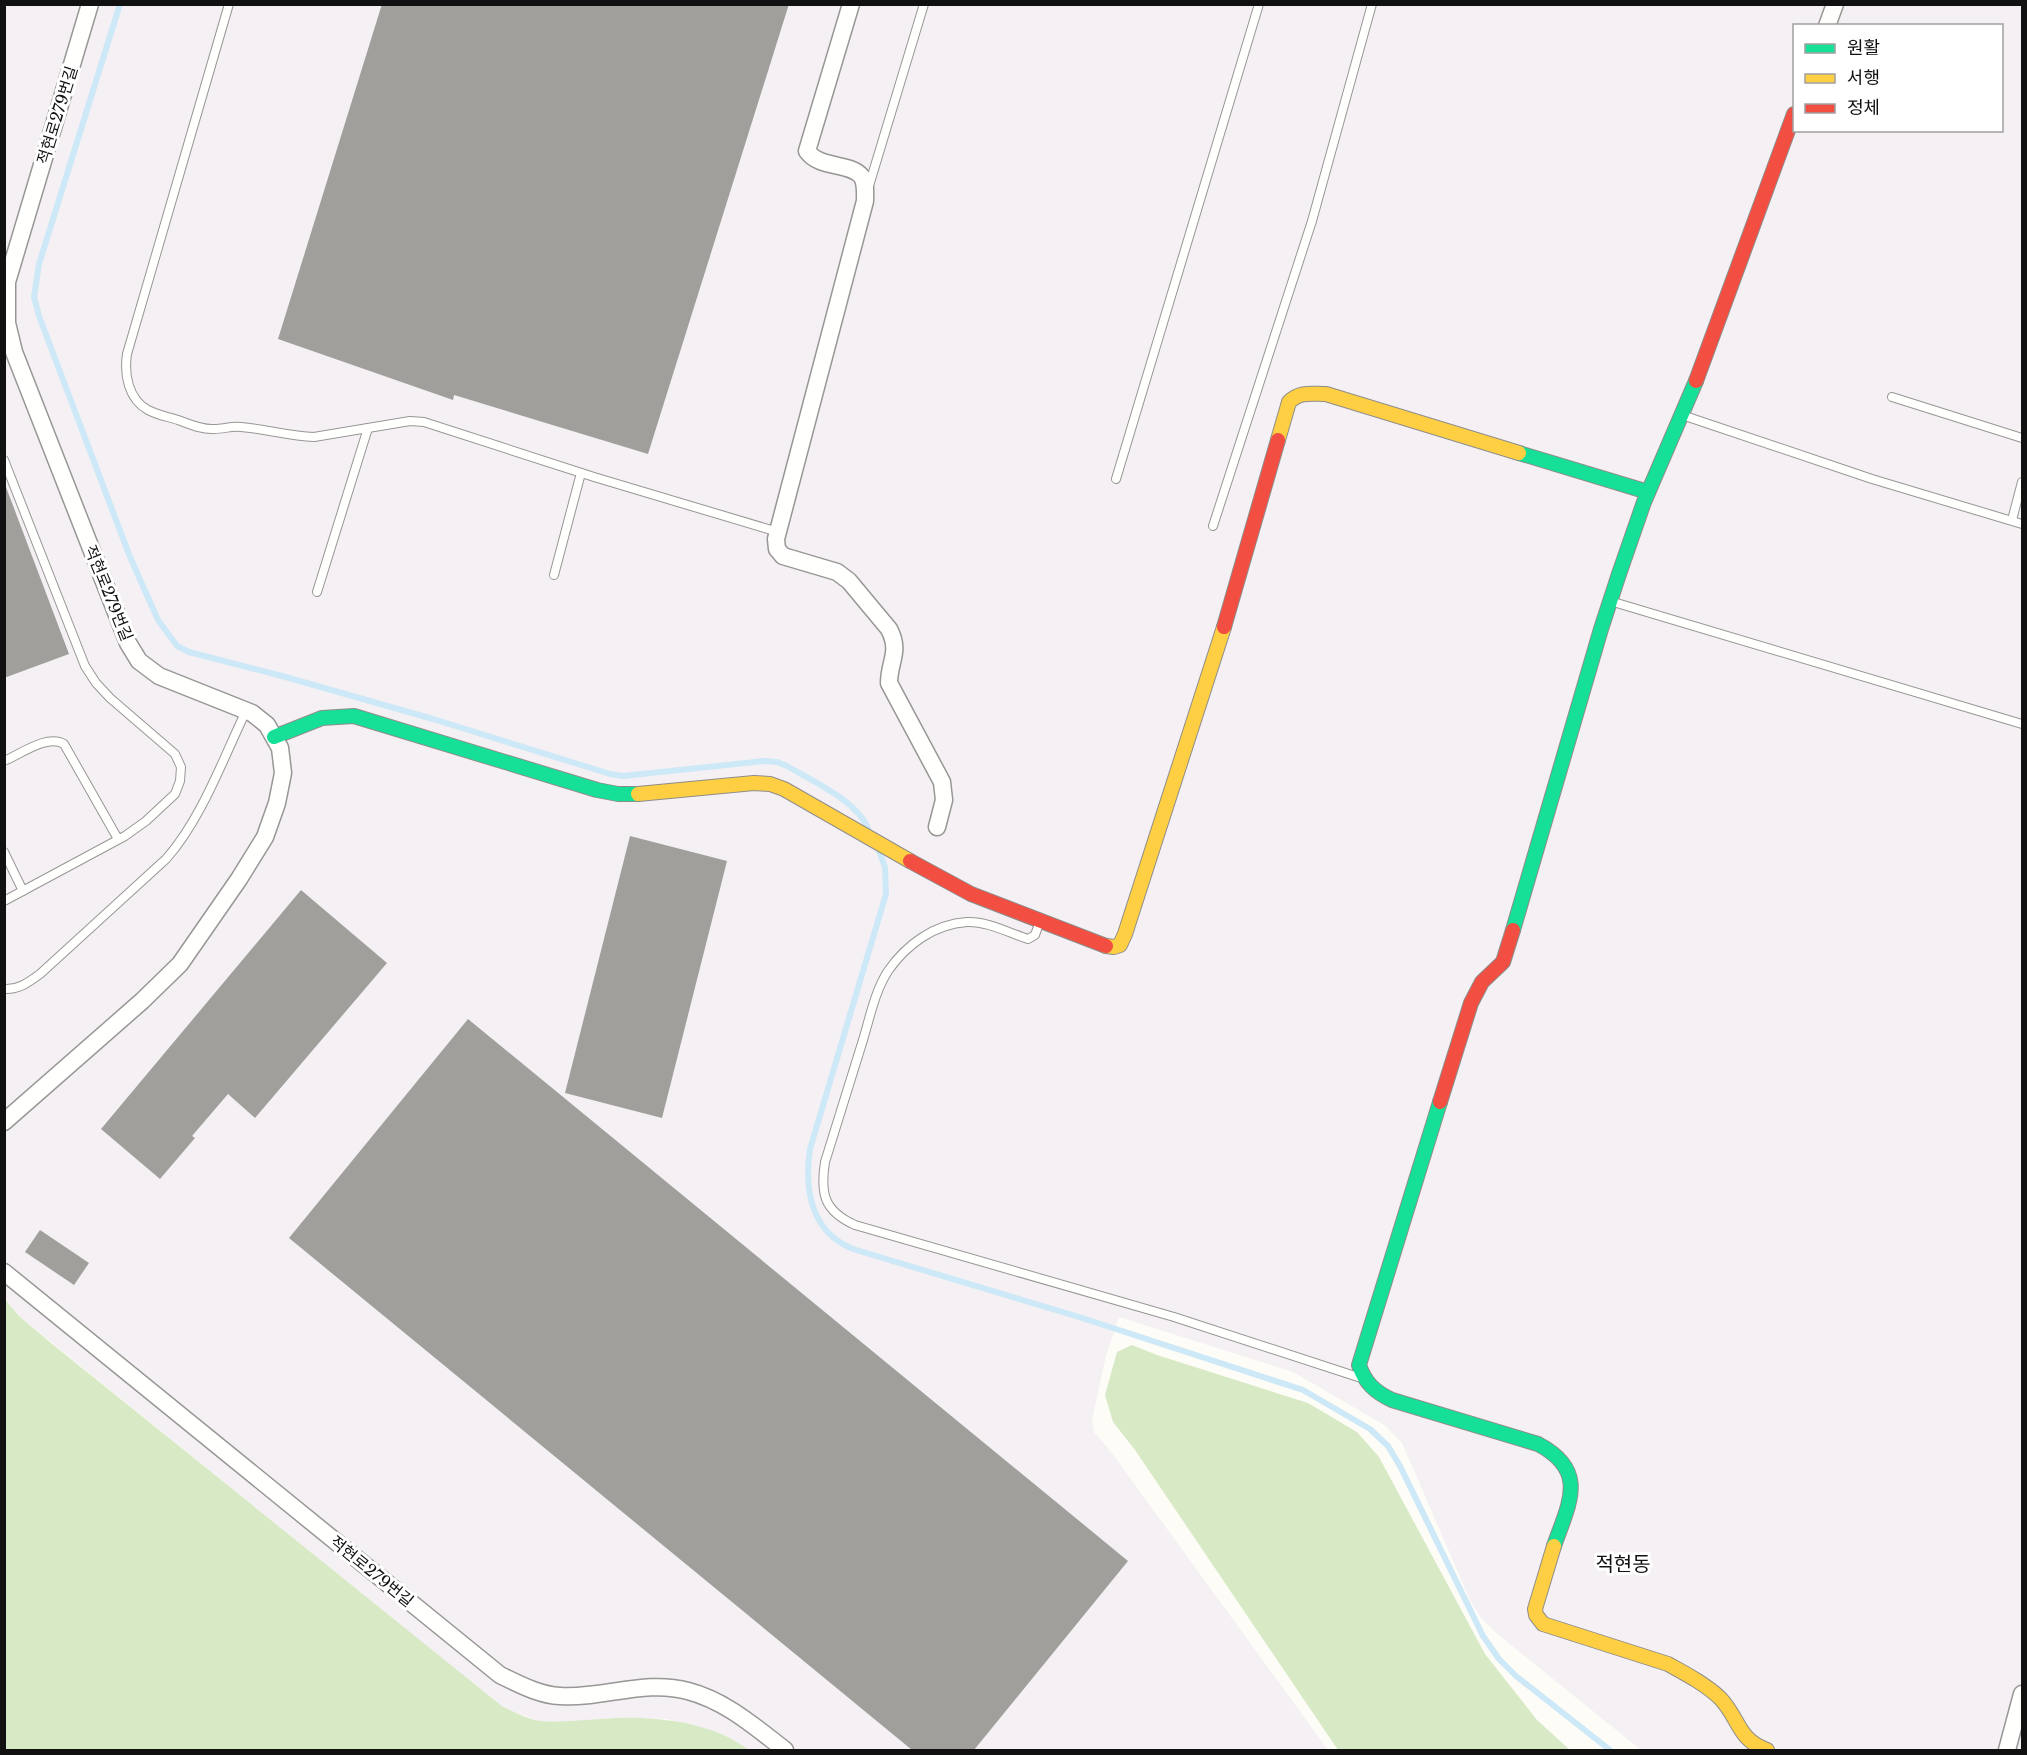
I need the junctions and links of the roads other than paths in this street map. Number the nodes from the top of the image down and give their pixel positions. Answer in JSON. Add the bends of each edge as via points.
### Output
{"nodes":[{"id":1,"x":90,"y":4,"type":"edge"},
{"id":2,"x":228,"y":4,"type":"edge"},
{"id":3,"x":851,"y":4,"type":"edge"},
{"id":4,"x":924,"y":4,"type":"edge"},
{"id":5,"x":1259,"y":4,"type":"edge"},
{"id":6,"x":1372,"y":4,"type":"edge"},
{"id":7,"x":1835,"y":4,"type":"edge"},
{"id":8,"x":1828,"y":24,"type":"edge"},
{"id":9,"x":1793,"y":117,"type":"edge"},
{"id":10,"x":865,"y":201,"type":"junction"},
{"id":11,"x":1892,"y":397,"type":"dead end"},
{"id":12,"x":1681,"y":415,"type":"junction"},
{"id":13,"x":368,"y":428,"type":"junction"},
{"id":14,"x":2022,"y":438,"type":"edge"},
{"id":15,"x":4,"y":460,"type":"edge"},
{"id":16,"x":581,"y":473,"type":"junction"},
{"id":17,"x":1116,"y":479,"type":"dead end"},
{"id":18,"x":2022,"y":482,"type":"edge"},
{"id":19,"x":1648,"y":492,"type":"junction"},
{"id":20,"x":2012,"y":520,"type":"junction"},
{"id":21,"x":2022,"y":524,"type":"edge"},
{"id":22,"x":1213,"y":526,"type":"dead end"},
{"id":23,"x":778,"y":532,"type":"junction"},
{"id":24,"x":554,"y":575,"type":"dead end"},
{"id":25,"x":317,"y":592,"type":"dead end"},
{"id":26,"x":1610,"y":601,"type":"junction"},
{"id":27,"x":246,"y":711,"type":"junction"},
{"id":28,"x":2022,"y":724,"type":"edge"},
{"id":29,"x":274,"y":737,"type":"junction"},
{"id":30,"x":4,"y":761,"type":"edge"},
{"id":31,"x":937,"y":827,"type":"dead end"},
{"id":32,"x":118,"y":839,"type":"junction"},
{"id":33,"x":4,"y":852,"type":"edge"},
{"id":34,"x":23,"y":891,"type":"junction"},
{"id":35,"x":4,"y":901,"type":"edge"},
{"id":36,"x":1040,"y":921,"type":"junction"},
{"id":37,"x":4,"y":989,"type":"edge"},
{"id":38,"x":4,"y":1122,"type":"edge"},
{"id":39,"x":4,"y":1272,"type":"edge"},
{"id":40,"x":1363,"y":1379,"type":"junction"},
{"id":41,"x":2022,"y":1694,"type":"edge"},
{"id":42,"x":785,"y":1750,"type":"edge"},
{"id":43,"x":1767,"y":1750,"type":"edge"},
{"id":44,"x":2007,"y":1750,"type":"edge"}],
"edges":[{"from":1,"to":27,"type":"street","name":"적현로279번길","via":[[7,282],[7,323],[14,352],[128,643],[139,661],[159,676]]},
{"from":2,"to":13,"type":"lane","via":[[127,354],[126,378],[132,393],[147,410],[200,427],[240,426],[302,436]]},
{"from":3,"to":10,"type":"street","via":[[807,151],[818,160],[856,172],[865,185]]},
{"from":4,"to":10,"type":"lane"},
{"from":5,"to":17,"type":"lane"},
{"from":6,"to":22,"type":"lane","via":[[1312,221]]},
{"from":7,"to":8,"type":"street"},
{"from":9,"to":12,"type":"street","via":[[1706,357]]},
{"from":10,"to":23,"type":"street"},
{"from":11,"to":14,"type":"lane"},
{"from":12,"to":19,"type":"street"},
{"from":12,"to":20,"type":"lane","via":[[1872,479]]},
{"from":13,"to":16,"type":"lane","via":[[424,422]]},
{"from":13,"to":25,"type":"lane"},
{"from":15,"to":32,"type":"lane","via":[[86,666],[110,698],[175,754],[181,766],[175,794],[146,821]]},
{"from":16,"to":23,"type":"lane"},
{"from":16,"to":24,"type":"lane"},
{"from":18,"to":20,"type":"lane"},
{"from":19,"to":26,"type":"street"},
{"from":19,"to":36,"type":"street","via":[[1326,394],[1294,396],[1120,945],[1105,946]]},
{"from":20,"to":21,"type":"lane"},
{"from":23,"to":31,"type":"street","via":[[777,549],[783,556],[837,572],[849,580],[894,638],[896,651],[889,683],[942,782],[945,800]]},
{"from":26,"to":28,"type":"lane"},
{"from":26,"to":40,"type":"street","via":[[1506,954],[1482,982],[1471,1003],[1361,1354]]},
{"from":27,"to":29,"type":"street","name":"적현로279번길","via":[[267,725]]},
{"from":27,"to":37,"type":"lane","via":[[195,820],[166,860],[40,974],[25,985]]},
{"from":29,"to":36,"type":"street","via":[[338,714],[618,794],[770,784],[971,894]]},
{"from":29,"to":38,"type":"street","name":"적현로279번길","via":[[280,748],[283,773],[277,803],[265,837],[240,879],[167,978]]},
{"from":30,"to":32,"type":"lane","via":[[48,741],[64,744]]},
{"from":32,"to":34,"type":"lane"},
{"from":33,"to":34,"type":"lane"},
{"from":34,"to":35,"type":"lane"},
{"from":36,"to":40,"type":"lane","via":[[1035,935],[1028,939],[978,922],[942,927],[916,942],[888,972],[874,1003],[825,1162],[824,1198],[832,1211],[855,1225],[1174,1317]]},
{"from":39,"to":42,"type":"street","name":"적현로279번길","via":[[500,1675],[540,1693],[560,1696],[635,1688],[688,1690],[742,1716]]},
{"from":40,"to":43,"type":"street","via":[[1374,1391],[1392,1400],[1554,1451],[1569,1472],[1571,1482],[1536,1615],[1543,1624],[1668,1664],[1687,1674],[1728,1706],[1748,1740]]},
{"from":41,"to":44,"type":"street"}]}
